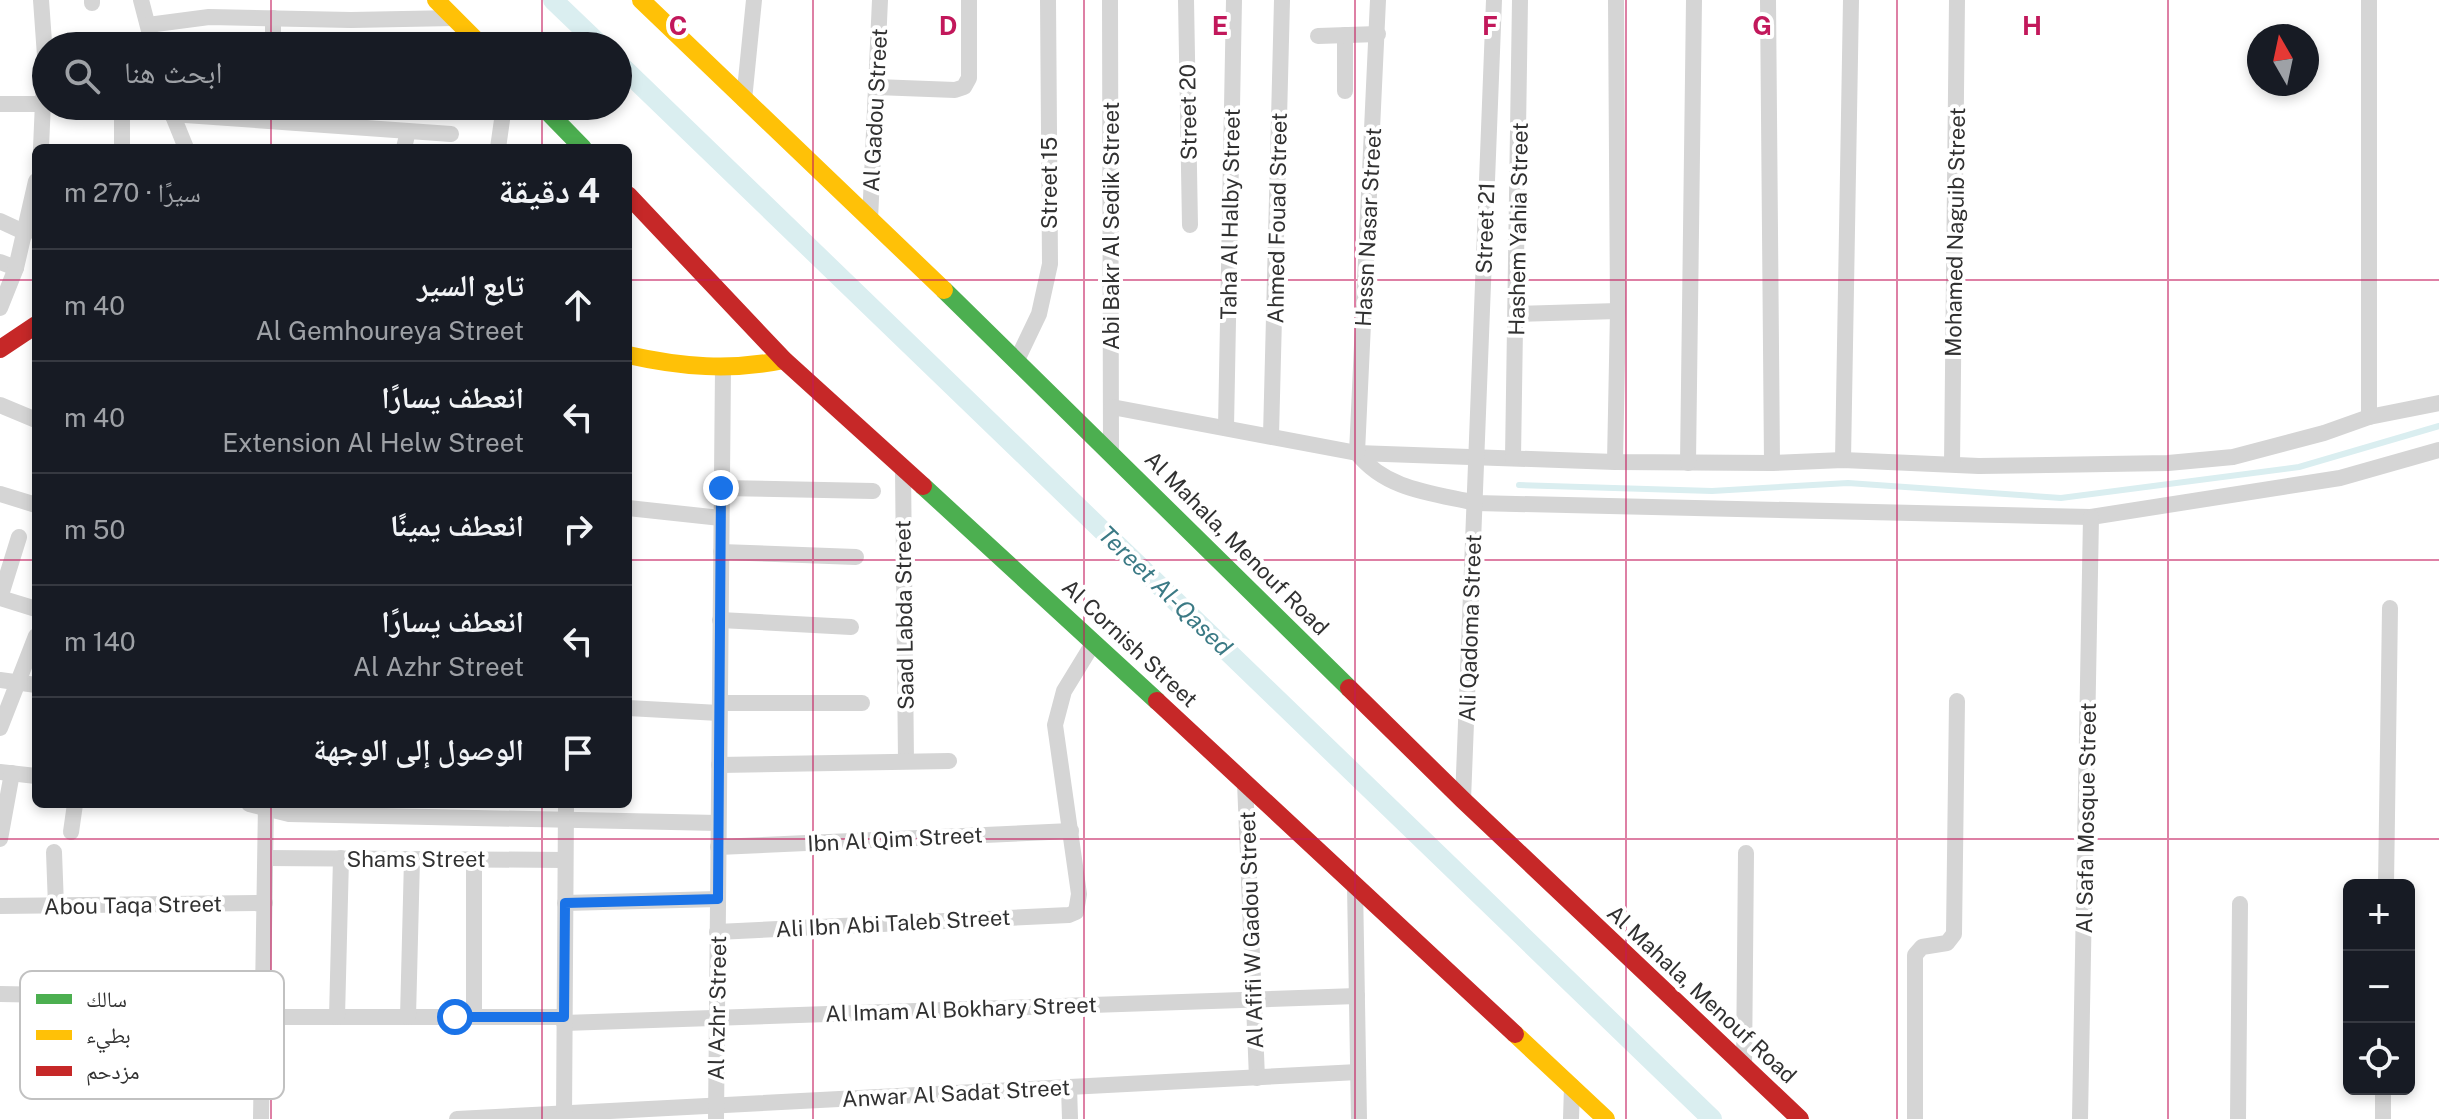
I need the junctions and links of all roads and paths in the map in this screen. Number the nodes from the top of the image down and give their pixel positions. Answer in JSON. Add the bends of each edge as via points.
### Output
{"nodes":[{"id":1,"x":41,"y":0,"type":"edge"},
{"id":2,"x":141,"y":0,"type":"edge"},
{"id":3,"x":436,"y":0,"type":"edge"},
{"id":4,"x":641,"y":0,"type":"edge"},
{"id":5,"x":754,"y":0,"type":"edge"},
{"id":6,"x":880,"y":0,"type":"edge"},
{"id":7,"x":969,"y":0,"type":"edge"},
{"id":8,"x":1048,"y":0,"type":"edge"},
{"id":9,"x":1110,"y":0,"type":"edge"},
{"id":10,"x":1186,"y":0,"type":"edge"},
{"id":11,"x":1234,"y":0,"type":"edge"},
{"id":12,"x":1282,"y":0,"type":"edge"},
{"id":13,"x":1378,"y":0,"type":"edge"},
{"id":14,"x":1494,"y":0,"type":"edge"},
{"id":15,"x":1520,"y":0,"type":"edge"},
{"id":16,"x":1616,"y":0,"type":"edge"},
{"id":17,"x":1694,"y":0,"type":"edge"},
{"id":18,"x":1768,"y":0,"type":"edge"},
{"id":19,"x":1851,"y":0,"type":"edge"},
{"id":20,"x":1957,"y":0,"type":"edge"},
{"id":21,"x":2369,"y":0,"type":"edge"},
{"id":22,"x":273,"y":18,"type":"junction"},
{"id":23,"x":455,"y":18,"type":"junction"},
{"id":24,"x":148,"y":25,"type":"junction"},
{"id":25,"x":43,"y":32,"type":"edge"},
{"id":26,"x":150,"y":32,"type":"edge"},
{"id":27,"x":273,"y":32,"type":"edge"},
{"id":28,"x":468,"y":32,"type":"edge"},
{"id":29,"x":1378,"y":34,"type":"junction"},
{"id":30,"x":1345,"y":35,"type":"junction"},
{"id":31,"x":1318,"y":36,"type":"dead end"},
{"id":32,"x":876,"y":87,"type":"junction"},
{"id":33,"x":1345,"y":91,"type":"dead end"},
{"id":34,"x":744,"y":100,"type":"junction"},
{"id":35,"x":0,"y":104,"type":"edge"},
{"id":36,"x":32,"y":104,"type":"edge"},
{"id":37,"x":44,"y":120,"type":"edge"},
{"id":38,"x":122,"y":120,"type":"edge"},
{"id":39,"x":174,"y":120,"type":"edge"},
{"id":40,"x":283,"y":120,"type":"edge"},
{"id":41,"x":502,"y":120,"type":"edge"},
{"id":42,"x":555,"y":120,"type":"edge"},
{"id":43,"x":408,"y":131,"type":"junction"},
{"id":44,"x":451,"y":134,"type":"dead end"},
{"id":45,"x":41,"y":144,"type":"edge"},
{"id":46,"x":122,"y":144,"type":"edge"},
{"id":47,"x":184,"y":144,"type":"edge"},
{"id":48,"x":405,"y":144,"type":"edge"},
{"id":49,"x":499,"y":144,"type":"edge"},
{"id":50,"x":578,"y":144,"type":"edge"},
{"id":51,"x":632,"y":199,"type":"edge"},
{"id":52,"x":32,"y":202,"type":"edge"},
{"id":53,"x":870,"y":220,"type":"junction"},
{"id":54,"x":0,"y":221,"type":"edge"},
{"id":55,"x":1190,"y":225,"type":"dead end"},
{"id":56,"x":26,"y":233,"type":"junction"},
{"id":57,"x":8,"y":265,"type":"edge"},
{"id":58,"x":0,"y":308,"type":"edge"},
{"id":59,"x":1618,"y":311,"type":"junction"},
{"id":60,"x":1517,"y":314,"type":"junction"},
{"id":61,"x":32,"y":328,"type":"edge"},
{"id":62,"x":0,"y":349,"type":"edge"},
{"id":63,"x":632,"y":356,"type":"edge"},
{"id":64,"x":784,"y":360,"type":"junction"},
{"id":65,"x":1017,"y":360,"type":"junction"},
{"id":66,"x":723,"y":369,"type":"junction"},
{"id":67,"x":2439,"y":403,"type":"edge"},
{"id":68,"x":0,"y":405,"type":"edge"},
{"id":69,"x":1112,"y":407,"type":"junction"},
{"id":70,"x":2369,"y":417,"type":"junction"},
{"id":71,"x":32,"y":418,"type":"edge"},
{"id":72,"x":1226,"y":428,"type":"junction"},
{"id":73,"x":1271,"y":436,"type":"junction"},
{"id":74,"x":2439,"y":450,"type":"edge"},
{"id":75,"x":1111,"y":452,"type":"junction"},
{"id":76,"x":1357,"y":453,"type":"junction"},
{"id":77,"x":1477,"y":456,"type":"junction"},
{"id":78,"x":1513,"y":458,"type":"junction"},
{"id":79,"x":1843,"y":460,"type":"junction"},
{"id":80,"x":1615,"y":462,"type":"junction"},
{"id":81,"x":1688,"y":463,"type":"junction"},
{"id":82,"x":1772,"y":463,"type":"junction"},
{"id":83,"x":1952,"y":464,"type":"junction"},
{"id":84,"x":903,"y":468,"type":"junction"},
{"id":85,"x":721,"y":488,"type":"junction"},
{"id":86,"x":873,"y":491,"type":"dead end"},
{"id":87,"x":0,"y":494,"type":"edge"},
{"id":88,"x":1476,"y":503,"type":"junction"},
{"id":89,"x":32,"y":504,"type":"edge"},
{"id":90,"x":632,"y":508,"type":"edge"},
{"id":91,"x":2091,"y":517,"type":"junction"},
{"id":92,"x":721,"y":518,"type":"junction"},
{"id":93,"x":19,"y":537,"type":"dead end"},
{"id":94,"x":721,"y":552,"type":"junction"},
{"id":95,"x":856,"y":557,"type":"dead end"},
{"id":96,"x":0,"y":598,"type":"edge"},
{"id":97,"x":32,"y":608,"type":"edge"},
{"id":98,"x":2390,"y":608,"type":"dead end"},
{"id":99,"x":720,"y":620,"type":"junction"},
{"id":100,"x":851,"y":627,"type":"dead end"},
{"id":101,"x":1094,"y":642,"type":"junction"},
{"id":102,"x":32,"y":646,"type":"edge"},
{"id":103,"x":0,"y":680,"type":"edge"},
{"id":104,"x":18,"y":682,"type":"junction"},
{"id":105,"x":32,"y":684,"type":"edge"},
{"id":106,"x":1957,"y":701,"type":"dead end"},
{"id":107,"x":862,"y":703,"type":"dead end"},
{"id":108,"x":632,"y":708,"type":"edge"},
{"id":109,"x":720,"y":708,"type":"junction"},
{"id":110,"x":0,"y":728,"type":"edge"},
{"id":111,"x":906,"y":761,"type":"junction"},
{"id":112,"x":949,"y":761,"type":"dead end"},
{"id":113,"x":719,"y":765,"type":"junction"},
{"id":114,"x":6,"y":773,"type":"edge"},
{"id":115,"x":32,"y":776,"type":"edge"},
{"id":116,"x":1245,"y":782,"type":"junction"},
{"id":117,"x":1463,"y":800,"type":"junction"},
{"id":118,"x":74,"y":808,"type":"edge"},
{"id":119,"x":260,"y":808,"type":"edge"},
{"id":120,"x":270,"y":808,"type":"edge"},
{"id":121,"x":566,"y":811,"type":"edge"},
{"id":122,"x":718,"y":823,"type":"junction"},
{"id":123,"x":1071,"y":831,"type":"junction"},
{"id":124,"x":71,"y":832,"type":"dead end"},
{"id":125,"x":0,"y":839,"type":"edge"},
{"id":126,"x":718,"y":847,"type":"junction"},
{"id":127,"x":54,"y":852,"type":"dead end"},
{"id":128,"x":1746,"y":853,"type":"dead end"},
{"id":129,"x":266,"y":858,"type":"junction"},
{"id":130,"x":341,"y":858,"type":"junction"},
{"id":131,"x":412,"y":859,"type":"junction"},
{"id":132,"x":474,"y":859,"type":"junction"},
{"id":133,"x":565,"y":860,"type":"junction"},
{"id":134,"x":2386,"y":879,"type":"edge"},
{"id":135,"x":1355,"y":885,"type":"junction"},
{"id":136,"x":718,"y":899,"type":"junction"},
{"id":137,"x":265,"y":903,"type":"junction"},
{"id":138,"x":565,"y":903,"type":"junction"},
{"id":139,"x":2240,"y":904,"type":"dead end"},
{"id":140,"x":0,"y":906,"type":"edge"},
{"id":141,"x":56,"y":906,"type":"junction"},
{"id":142,"x":717,"y":932,"type":"junction"},
{"id":143,"x":264,"y":971,"type":"edge"},
{"id":144,"x":0,"y":994,"type":"edge"},
{"id":145,"x":20,"y":994,"type":"edge"},
{"id":146,"x":1357,"y":996,"type":"junction"},
{"id":147,"x":1256,"y":999,"type":"junction"},
{"id":148,"x":474,"y":1016,"type":"junction"},
{"id":149,"x":284,"y":1017,"type":"edge"},
{"id":150,"x":337,"y":1017,"type":"junction"},
{"id":151,"x":408,"y":1017,"type":"junction"},
{"id":152,"x":717,"y":1017,"type":"junction"},
{"id":153,"x":564,"y":1020,"type":"junction"},
{"id":154,"x":1744,"y":1068,"type":"junction"},
{"id":155,"x":1358,"y":1072,"type":"junction"},
{"id":156,"x":1257,"y":1078,"type":"junction"},
{"id":157,"x":1572,"y":1086,"type":"junction"},
{"id":158,"x":1069,"y":1087,"type":"junction"},
{"id":159,"x":2383,"y":1095,"type":"edge"},
{"id":160,"x":261,"y":1099,"type":"edge"},
{"id":161,"x":716,"y":1112,"type":"edge"},
{"id":162,"x":564,"y":1116,"type":"edge"},
{"id":163,"x":261,"y":1119,"type":"edge"},
{"id":164,"x":457,"y":1119,"type":"edge"},
{"id":165,"x":1070,"y":1119,"type":"edge"},
{"id":166,"x":1359,"y":1119,"type":"edge"},
{"id":167,"x":1571,"y":1119,"type":"edge"},
{"id":168,"x":1606,"y":1119,"type":"edge"},
{"id":169,"x":1800,"y":1119,"type":"edge"},
{"id":170,"x":1915,"y":1119,"type":"edge"},
{"id":171,"x":2080,"y":1119,"type":"edge"},
{"id":172,"x":2238,"y":1119,"type":"edge"},
{"id":173,"x":2383,"y":1119,"type":"edge"}],
"edges":[{"from":1,"to":25,"type":"street"},
{"from":2,"to":24,"type":"street"},
{"from":3,"to":23,"type":"main road"},
{"from":4,"to":34,"type":"main road","name":"Al Mahala, Menouf Road"},
{"from":5,"to":34,"type":"street"},
{"from":6,"to":32,"type":"street","name":"Al Gadou Street"},
{"from":7,"to":32,"type":"street","via":[[969,78],[964,87]]},
{"from":8,"to":65,"type":"street","name":"Street 15","via":[[1050,264],[1039,314]]},
{"from":9,"to":69,"type":"street","name":"Abi Bakr Al Sedik Street"},
{"from":10,"to":55,"type":"street","name":"Street 20"},
{"from":11,"to":72,"type":"street","name":"Taha Al Halby Street"},
{"from":12,"to":73,"type":"street","name":"Ahmed Fouad Street"},
{"from":13,"to":29,"type":"street","name":"Hassn Nasar Street"},
{"from":14,"to":77,"type":"street","name":"Street 21"},
{"from":15,"to":60,"type":"street","name":"Hashem Yahia Street"},
{"from":16,"to":59,"type":"street"},
{"from":17,"to":81,"type":"street"},
{"from":18,"to":82,"type":"street"},
{"from":19,"to":79,"type":"street"},
{"from":20,"to":83,"type":"street","name":"Mohamed Naguib Street"},
{"from":21,"to":70,"type":"street"},
{"from":22,"to":23,"type":"street"},
{"from":22,"to":24,"type":"street","via":[[209,17]]},
{"from":22,"to":27,"type":"street"},
{"from":23,"to":28,"type":"main road"},
{"from":24,"to":26,"type":"street"},
{"from":29,"to":30,"type":"street"},
{"from":29,"to":76,"type":"street","name":"Hassn Nasar Street"},
{"from":30,"to":31,"type":"street"},
{"from":30,"to":33,"type":"street"},
{"from":32,"to":53,"type":"street","name":"Al Gadou Street"},
{"from":34,"to":53,"type":"main road","name":"Al Mahala, Menouf Road"},
{"from":35,"to":36,"type":"street"},
{"from":37,"to":45,"type":"street"},
{"from":38,"to":46,"type":"street"},
{"from":39,"to":47,"type":"street"},
{"from":40,"to":43,"type":"street"},
{"from":41,"to":49,"type":"street"},
{"from":42,"to":50,"type":"main road"},
{"from":43,"to":44,"type":"street"},
{"from":43,"to":48,"type":"street"},
{"from":51,"to":64,"type":"main road","name":"Al Cornish Street"},
{"from":52,"to":56,"type":"street"},
{"from":53,"to":65,"type":"main road","name":"Al Mahala, Menouf Road"},
{"from":54,"to":56,"type":"street"},
{"from":56,"to":57,"type":"street"},
{"from":57,"to":58,"type":"street"},
{"from":59,"to":60,"type":"street"},
{"from":59,"to":80,"type":"street"},
{"from":60,"to":78,"type":"street","name":"Hashem Yahia Street"},
{"from":61,"to":62,"type":"main road"},
{"from":63,"to":66,"type":"main road","via":[[687,368]]},
{"from":64,"to":66,"type":"main road"},
{"from":64,"to":84,"type":"main road","name":"Al Cornish Street"},
{"from":65,"to":75,"type":"main road","name":"Al Mahala, Menouf Road"},
{"from":66,"to":85,"type":"street","name":"Al Azhr Street"},
{"from":67,"to":70,"type":"street"},
{"from":68,"to":71,"type":"street"},
{"from":69,"to":72,"type":"street"},
{"from":69,"to":75,"type":"street","name":"Abi Bakr Al Sedik Street"},
{"from":70,"to":83,"type":"street","via":[[2233,457],[2168,463]]},
{"from":72,"to":73,"type":"street"},
{"from":73,"to":76,"type":"street"},
{"from":74,"to":91,"type":"street","via":[[2340,478]]},
{"from":75,"to":117,"type":"main road","name":"Al Mahala, Menouf Road"},
{"from":76,"to":77,"type":"street"},
{"from":76,"to":88,"type":"street","via":[[1368,467],[1398,485]]},
{"from":77,"to":78,"type":"street"},
{"from":77,"to":88,"type":"street","name":"Ali Qadoma Street"},
{"from":78,"to":80,"type":"street"},
{"from":79,"to":82,"type":"street"},
{"from":79,"to":83,"type":"street"},
{"from":80,"to":81,"type":"street"},
{"from":81,"to":82,"type":"street"},
{"from":84,"to":101,"type":"main road","name":"Al Cornish Street"},
{"from":84,"to":111,"type":"street","name":"Saad Labda Street"},
{"from":85,"to":86,"type":"street"},
{"from":85,"to":92,"type":"street","name":"Al Azhr Street"},
{"from":87,"to":89,"type":"street"},
{"from":88,"to":91,"type":"street"},
{"from":88,"to":117,"type":"street","name":"Ali Qadoma Street"},
{"from":90,"to":92,"type":"street"},
{"from":91,"to":171,"type":"street","name":"Al Safa Mosque Street"},
{"from":92,"to":94,"type":"street","name":"Al Azhr Street"},
{"from":93,"to":96,"type":"street"},
{"from":94,"to":95,"type":"street"},
{"from":94,"to":99,"type":"street","name":"Al Azhr Street"},
{"from":96,"to":97,"type":"street"},
{"from":98,"to":134,"type":"street"},
{"from":99,"to":100,"type":"street"},
{"from":99,"to":109,"type":"street","name":"Al Azhr Street"},
{"from":101,"to":116,"type":"main road","name":"Al Cornish Street"},
{"from":101,"to":123,"type":"street","via":[[1064,691],[1055,725]]},
{"from":102,"to":104,"type":"street"},
{"from":103,"to":104,"type":"street"},
{"from":104,"to":105,"type":"street"},
{"from":104,"to":110,"type":"street"},
{"from":106,"to":170,"type":"street","via":[[1954,934],[1947,943],[1922,947],[1915,955]]},
{"from":107,"to":109,"type":"street"},
{"from":108,"to":109,"type":"street"},
{"from":109,"to":113,"type":"street","name":"Al Azhr Street"},
{"from":111,"to":112,"type":"street"},
{"from":111,"to":113,"type":"street"},
{"from":113,"to":122,"type":"street","name":"Al Azhr Street"},
{"from":114,"to":115,"type":"street"},
{"from":114,"to":125,"type":"street"},
{"from":116,"to":135,"type":"main road","name":"Al Cornish Street"},
{"from":116,"to":147,"type":"street","name":"Al Afifi W Gadou Street"},
{"from":117,"to":154,"type":"main road","name":"Al Mahala, Menouf Road"},
{"from":118,"to":124,"type":"street"},
{"from":119,"to":129,"type":"street"},
{"from":120,"to":121,"type":"street","via":[[289,814]]},
{"from":121,"to":122,"type":"street"},
{"from":121,"to":133,"type":"street"},
{"from":122,"to":126,"type":"street","name":"Al Azhr Street"},
{"from":123,"to":126,"type":"street","name":"Ibn Al Qim Street"},
{"from":123,"to":142,"type":"street","name":"Ali Ibn Abi Taleb Street","via":[[1079,901],[1069,915]]},
{"from":126,"to":136,"type":"street","name":"Al Azhr Street"},
{"from":127,"to":141,"type":"street"},
{"from":128,"to":154,"type":"street"},
{"from":129,"to":130,"type":"street","name":"Shams Street"},
{"from":129,"to":137,"type":"street"},
{"from":130,"to":131,"type":"street","name":"Shams Street"},
{"from":130,"to":150,"type":"street"},
{"from":131,"to":132,"type":"street","name":"Shams Street"},
{"from":131,"to":151,"type":"street"},
{"from":132,"to":133,"type":"street","name":"Shams Street"},
{"from":132,"to":148,"type":"street"},
{"from":133,"to":138,"type":"street"},
{"from":135,"to":146,"type":"street"},
{"from":135,"to":157,"type":"main road","name":"Al Cornish Street"},
{"from":136,"to":138,"type":"street"},
{"from":136,"to":142,"type":"street","name":"Al Azhr Street"},
{"from":137,"to":141,"type":"street","name":"Abou Taqa Street"},
{"from":137,"to":143,"type":"street"},
{"from":138,"to":153,"type":"street"},
{"from":139,"to":172,"type":"street"},
{"from":140,"to":141,"type":"street","name":"Abou Taqa Street"},
{"from":142,"to":152,"type":"street","name":"Al Azhr Street"},
{"from":144,"to":145,"type":"street"},
{"from":146,"to":147,"type":"street","name":"Al Imam Al Bokhary Street"},
{"from":146,"to":155,"type":"street"},
{"from":147,"to":152,"type":"street","name":"Al Imam Al Bokhary Street"},
{"from":147,"to":156,"type":"street","name":"Al Afifi W Gadou Street"},
{"from":148,"to":151,"type":"street","name":"Al Imam Al Bokhary Street"},
{"from":148,"to":153,"type":"street","name":"Al Imam Al Bokhary Street"},
{"from":149,"to":150,"type":"street","name":"Al Imam Al Bokhary Street"},
{"from":150,"to":151,"type":"street","name":"Al Imam Al Bokhary Street"},
{"from":152,"to":153,"type":"street","name":"Al Imam Al Bokhary Street"},
{"from":152,"to":161,"type":"street","name":"Al Azhr Street"},
{"from":153,"to":162,"type":"street"},
{"from":154,"to":169,"type":"main road","name":"Al Mahala, Menouf Road"},
{"from":155,"to":156,"type":"street","name":"Anwar Al Sadat Street"},
{"from":155,"to":166,"type":"street"},
{"from":156,"to":158,"type":"street","name":"Anwar Al Sadat Street"},
{"from":157,"to":167,"type":"street"},
{"from":157,"to":168,"type":"main road","name":"Al Cornish Street"},
{"from":158,"to":161,"type":"street","name":"Anwar Al Sadat Street"},
{"from":158,"to":165,"type":"street"},
{"from":159,"to":173,"type":"street"},
{"from":160,"to":163,"type":"street"},
{"from":161,"to":162,"type":"street","name":"Anwar Al Sadat Street"},
{"from":162,"to":164,"type":"street","name":"Anwar Al Sadat Street"}]}
